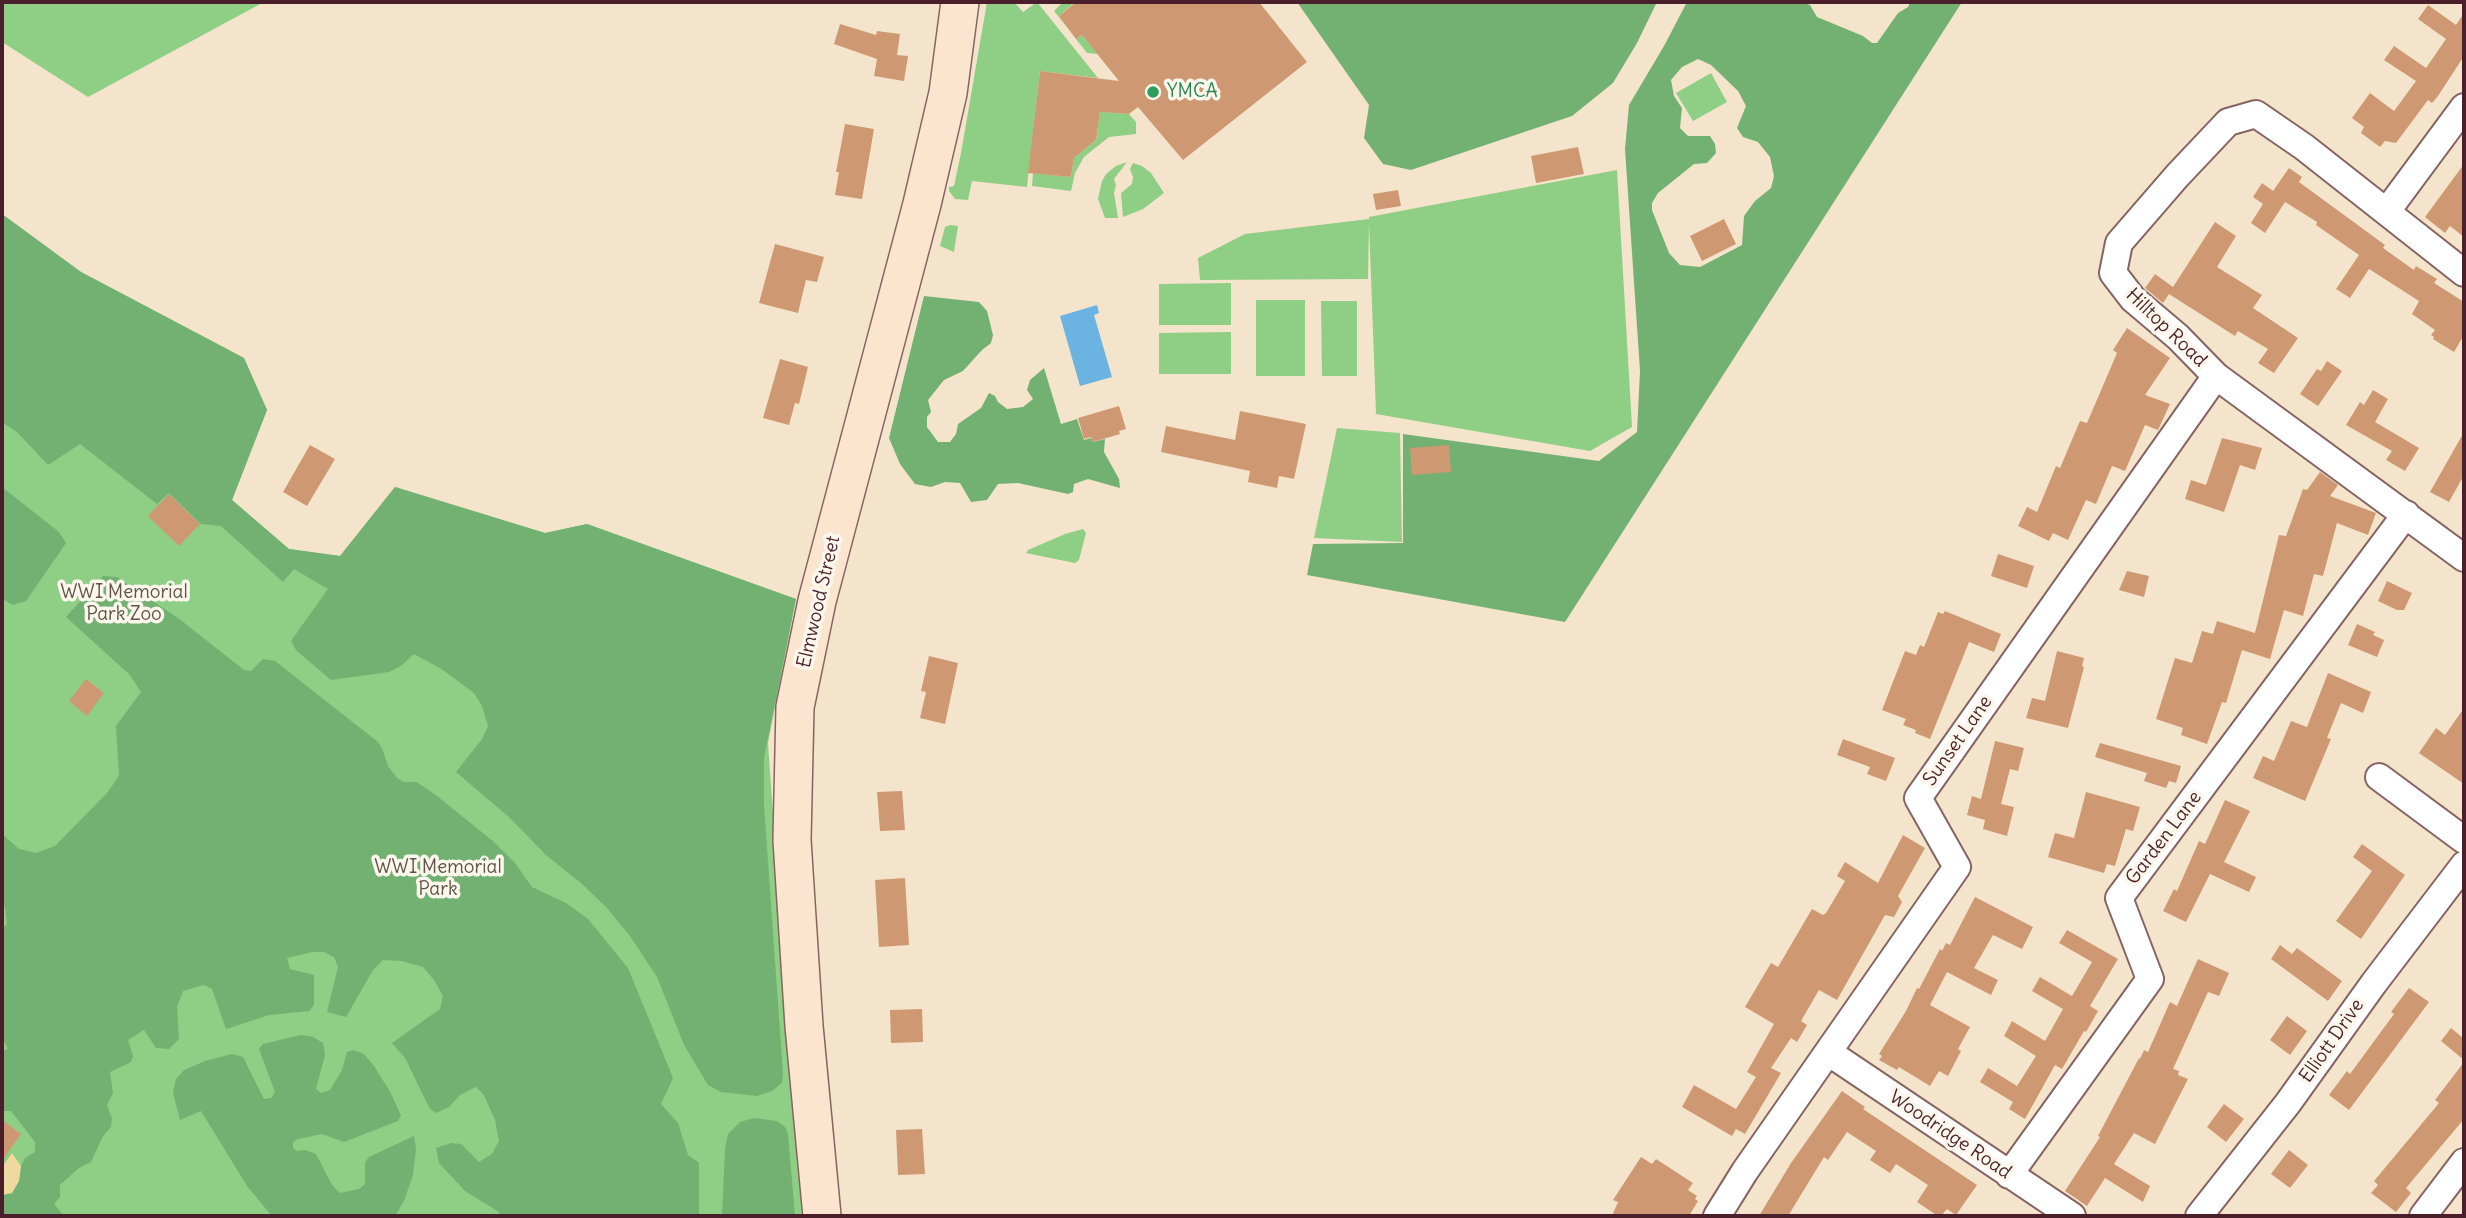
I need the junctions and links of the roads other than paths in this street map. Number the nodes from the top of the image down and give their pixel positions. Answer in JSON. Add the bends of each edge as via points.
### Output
{"nodes":[{"id":1,"x":960,"y":2,"type":"edge"},
{"id":2,"x":2464,"y":107,"type":"edge"},
{"id":3,"x":2387,"y":211,"type":"junction"},
{"id":4,"x":2464,"y":273,"type":"edge"},
{"id":5,"x":2216,"y":376,"type":"junction"},
{"id":6,"x":2406,"y":514,"type":"junction"},
{"id":7,"x":2464,"y":558,"type":"edge"},
{"id":8,"x":2379,"y":777,"type":"dead end"},
{"id":9,"x":2464,"y":840,"type":"edge"},
{"id":10,"x":2464,"y":865,"type":"edge"},
{"id":11,"x":1828,"y":1052,"type":"junction"},
{"id":12,"x":2464,"y":1162,"type":"edge"},
{"id":13,"x":2009,"y":1175,"type":"junction"},
{"id":14,"x":822,"y":1216,"type":"edge"},
{"id":15,"x":1717,"y":1216,"type":"edge"},
{"id":16,"x":2072,"y":1216,"type":"edge"},
{"id":17,"x":2199,"y":1216,"type":"edge"},
{"id":18,"x":2423,"y":1216,"type":"edge"}],
"edges":[{"from":1,"to":14,"type":"main road","name":"Elmwood Street","via":[[945,106],[817,601],[795,707],[792,840]]},
{"from":2,"to":3,"type":"street"},
{"from":3,"to":4,"type":"street"},
{"from":3,"to":5,"type":"street","name":"Hilltop Road","via":[[2256,114],[2228,122],[2119,243],[2113,273],[2133,299]]},
{"from":5,"to":6,"type":"street","name":"Hilltop Road"},
{"from":5,"to":11,"type":"street","name":"Sunset Lane","via":[[1918,798],[1957,867]]},
{"from":6,"to":7,"type":"street","name":"Hilltop Road"},
{"from":6,"to":13,"type":"street","name":"Garden Lane","via":[[2119,898],[2150,979]]},
{"from":8,"to":9,"type":"street"},
{"from":10,"to":17,"type":"street","name":"Elliott Drive"},
{"from":11,"to":13,"type":"street","name":"Woodridge Road"},
{"from":11,"to":15,"type":"street","name":"Sunset Lane"},
{"from":12,"to":18,"type":"street"},
{"from":13,"to":16,"type":"street","name":"Woodridge Road"}]}
